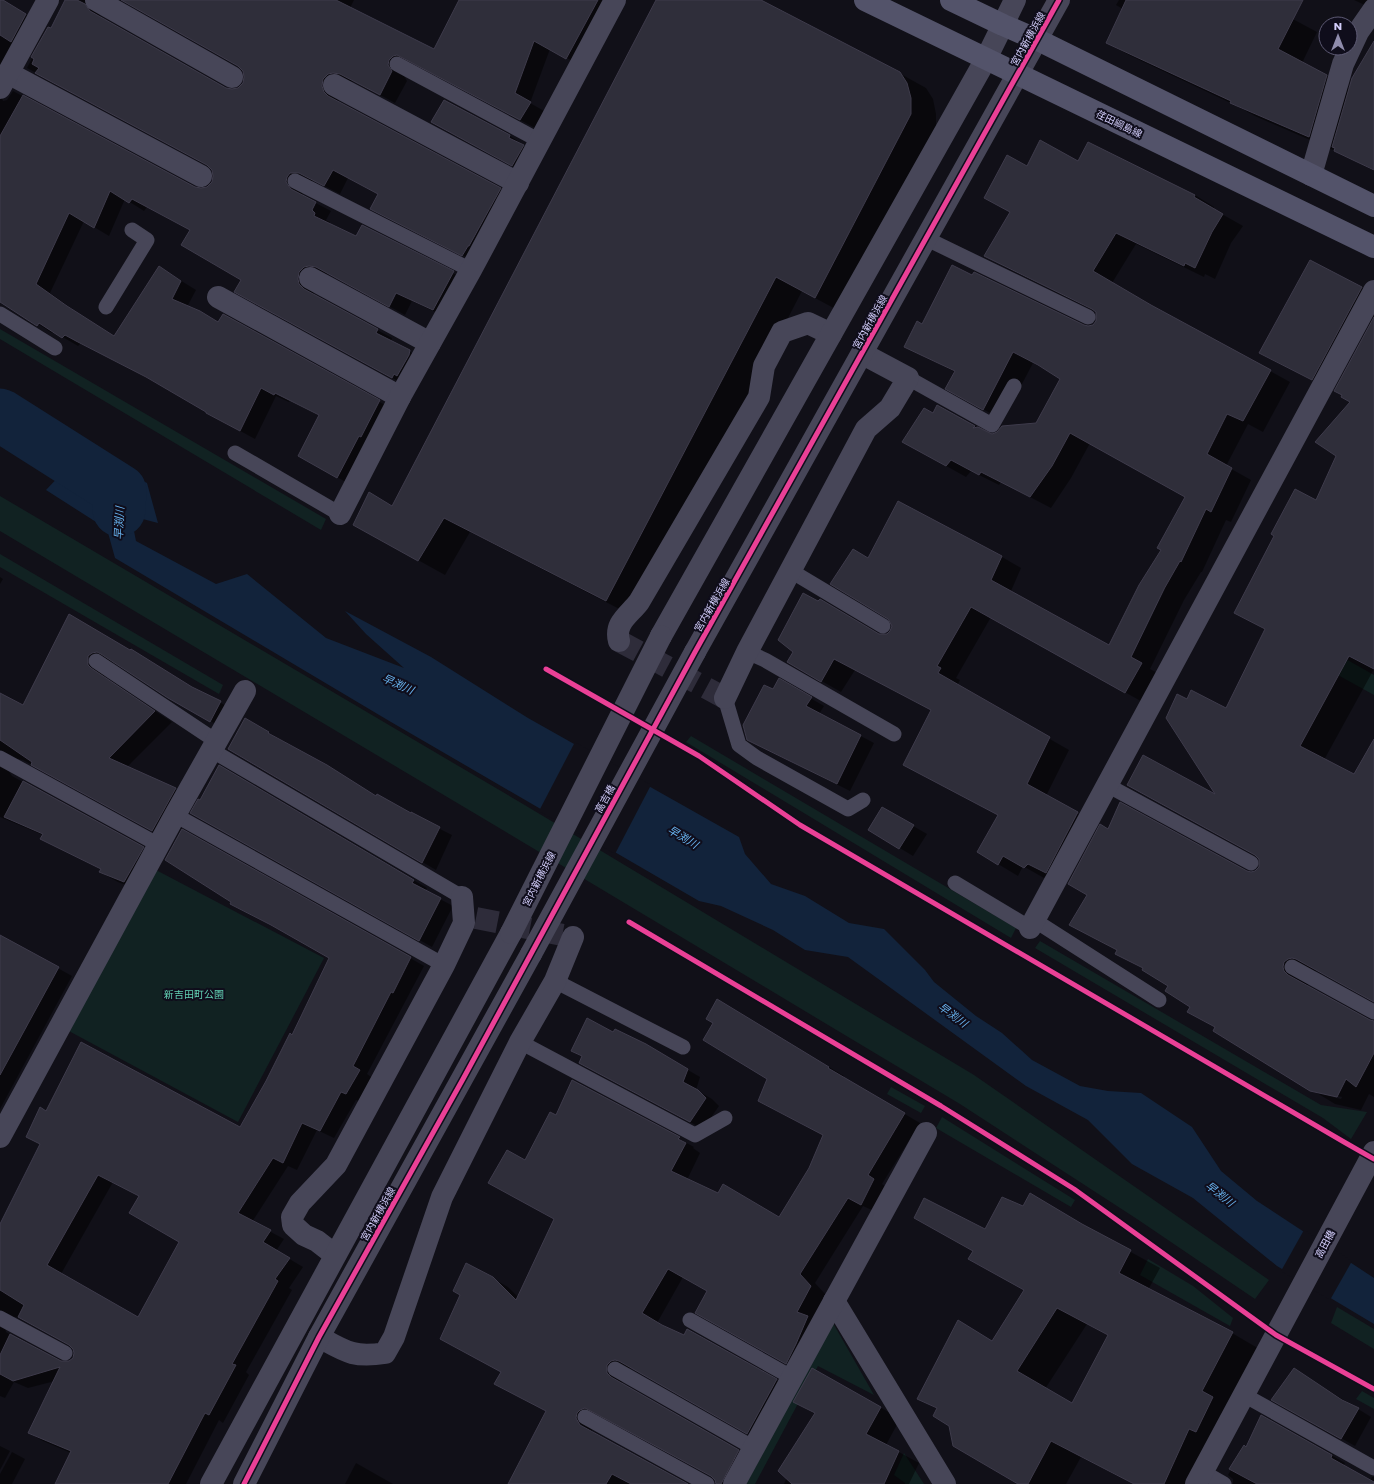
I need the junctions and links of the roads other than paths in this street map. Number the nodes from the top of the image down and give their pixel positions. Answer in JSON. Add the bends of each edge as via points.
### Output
{"nodes":[{"id":1,"x":48,"y":0,"type":"edge"},
{"id":2,"x":96,"y":0,"type":"edge"},
{"id":3,"x":615,"y":0,"type":"edge"},
{"id":4,"x":865,"y":0,"type":"edge"},
{"id":5,"x":951,"y":0,"type":"edge"},
{"id":6,"x":1015,"y":0,"type":"edge"},
{"id":7,"x":1059,"y":0,"type":"edge"},
{"id":8,"x":1374,"y":9,"type":"edge"},
{"id":9,"x":1003,"y":25,"type":"junction"},
{"id":10,"x":1038,"y":40,"type":"junction"},
{"id":11,"x":986,"y":59,"type":"junction"},
{"id":12,"x":397,"y":64,"type":"dead end"},
{"id":13,"x":1018,"y":75,"type":"junction"},
{"id":14,"x":232,"y":77,"type":"dead end"},
{"id":15,"x":4,"y":81,"type":"edge"},
{"id":16,"x":334,"y":85,"type":"dead end"},
{"id":17,"x":540,"y":141,"type":"junction"},
{"id":18,"x":1311,"y":175,"type":"junction"},
{"id":19,"x":201,"y":176,"type":"dead end"},
{"id":20,"x":295,"y":181,"type":"dead end"},
{"id":21,"x":518,"y":183,"type":"junction"},
{"id":22,"x":1374,"y":206,"type":"edge"},
{"id":23,"x":132,"y":230,"type":"dead end"},
{"id":24,"x":927,"y":239,"type":"junction"},
{"id":25,"x":1374,"y":247,"type":"edge"},
{"id":26,"x":471,"y":270,"type":"junction"},
{"id":27,"x":310,"y":278,"type":"dead end"},
{"id":28,"x":1374,"y":291,"type":"edge"},
{"id":29,"x":218,"y":297,"type":"dead end"},
{"id":30,"x":106,"y":307,"type":"dead end"},
{"id":31,"x":0,"y":314,"type":"edge"},
{"id":32,"x":1088,"y":317,"type":"dead end"},
{"id":33,"x":831,"y":334,"type":"junction"},
{"id":34,"x":430,"y":343,"type":"junction"},
{"id":35,"x":55,"y":348,"type":"dead end"},
{"id":36,"x":863,"y":354,"type":"junction"},
{"id":37,"x":908,"y":378,"type":"junction"},
{"id":38,"x":1014,"y":386,"type":"dead end"},
{"id":39,"x":400,"y":397,"type":"junction"},
{"id":40,"x":235,"y":453,"type":"dead end"},
{"id":41,"x":340,"y":514,"type":"joint"},
{"id":42,"x":790,"y":571,"type":"junction"},
{"id":43,"x":883,"y":626,"type":"dead end"},
{"id":44,"x":619,"y":641,"type":"dead end"},
{"id":45,"x":695,"y":652,"type":"joint"},
{"id":46,"x":747,"y":652,"type":"junction"},
{"id":47,"x":96,"y":661,"type":"dead end"},
{"id":48,"x":245,"y":691,"type":"dead end"},
{"id":49,"x":725,"y":698,"type":"joint"},
{"id":50,"x":894,"y":734,"type":"dead end"},
{"id":51,"x":214,"y":745,"type":"junction"},
{"id":52,"x":0,"y":758,"type":"edge"},
{"id":53,"x":1107,"y":785,"type":"junction"},
{"id":54,"x":863,"y":800,"type":"dead end"},
{"id":55,"x":175,"y":815,"type":"junction"},
{"id":56,"x":159,"y":845,"type":"junction"},
{"id":57,"x":1251,"y":863,"type":"dead end"},
{"id":58,"x":955,"y":883,"type":"dead end"},
{"id":59,"x":462,"y":897,"type":"joint"},
{"id":60,"x":1032,"y":924,"type":"junction"},
{"id":61,"x":573,"y":936,"type":"dead end"},
{"id":62,"x":531,"y":954,"type":"joint"},
{"id":63,"x":444,"y":965,"type":"junction"},
{"id":64,"x":1292,"y":967,"type":"dead end"},
{"id":65,"x":555,"y":980,"type":"junction"},
{"id":66,"x":1159,"y":1000,"type":"dead end"},
{"id":67,"x":1374,"y":1012,"type":"edge"},
{"id":68,"x":520,"y":1042,"type":"junction"},
{"id":69,"x":683,"y":1047,"type":"dead end"},
{"id":70,"x":725,"y":1118,"type":"dead end"},
{"id":71,"x":926,"y":1133,"type":"dead end"},
{"id":72,"x":0,"y":1137,"type":"edge"},
{"id":73,"x":1371,"y":1158,"type":"edge"},
{"id":74,"x":335,"y":1255,"type":"junction"},
{"id":75,"x":834,"y":1301,"type":"junction"},
{"id":76,"x":0,"y":1318,"type":"edge"},
{"id":77,"x":690,"y":1320,"type":"dead end"},
{"id":78,"x":319,"y":1337,"type":"junction"},
{"id":79,"x":66,"y":1353,"type":"dead end"},
{"id":80,"x":616,"y":1369,"type":"dead end"},
{"id":81,"x":792,"y":1378,"type":"junction"},
{"id":82,"x":1244,"y":1395,"type":"junction"},
{"id":83,"x":586,"y":1417,"type":"dead end"},
{"id":84,"x":754,"y":1448,"type":"junction"},
{"id":85,"x":1374,"y":1468,"type":"edge"},
{"id":86,"x":1199,"y":1478,"type":"edge"},
{"id":87,"x":211,"y":1484,"type":"edge"},
{"id":88,"x":244,"y":1484,"type":"edge"},
{"id":89,"x":707,"y":1484,"type":"edge"},
{"id":90,"x":734,"y":1484,"type":"edge"},
{"id":91,"x":945,"y":1484,"type":"edge"},
{"id":92,"x":1224,"y":1484,"type":"edge"}],
"edges":[{"from":1,"to":15,"type":"street"},
{"from":2,"to":14,"type":"street"},
{"from":3,"to":17,"type":"street"},
{"from":4,"to":11,"type":"main road","name":"荏田綱島線"},
{"from":5,"to":9,"type":"main road"},
{"from":6,"to":9,"type":"street","name":"宮内新横浜線"},
{"from":7,"to":10,"type":"street","name":"宮内新横浜線"},
{"from":8,"to":18,"type":"street","via":[[1358,32],[1343,64]]},
{"from":9,"to":10,"type":"main road"},
{"from":9,"to":11,"type":"street","name":"宮内新横浜線"},
{"from":10,"to":13,"type":"street","name":"宮内新横浜線"},
{"from":10,"to":18,"type":"main road"},
{"from":11,"to":13,"type":"main road","name":"荏田綱島線"},
{"from":11,"to":33,"type":"street","name":"宮内新横浜線"},
{"from":12,"to":17,"type":"lane"},
{"from":13,"to":24,"type":"street","name":"宮内新横浜線"},
{"from":13,"to":25,"type":"main road","name":"荏田綱島線"},
{"from":15,"to":19,"type":"street"},
{"from":16,"to":21,"type":"street"},
{"from":17,"to":21,"type":"street"},
{"from":18,"to":22,"type":"main road"},
{"from":20,"to":26,"type":"lane"},
{"from":21,"to":26,"type":"street"},
{"from":23,"to":30,"type":"lane","via":[[147,240]]},
{"from":24,"to":32,"type":"lane"},
{"from":24,"to":36,"type":"street","name":"宮内新横浜線"},
{"from":26,"to":34,"type":"street"},
{"from":27,"to":34,"type":"street"},
{"from":28,"to":53,"type":"street"},
{"from":29,"to":39,"type":"street"},
{"from":31,"to":35,"type":"lane"},
{"from":33,"to":44,"type":"street","via":[[808,323],[782,332],[764,366],[759,397],[639,602],[621,621],[617,632]]},
{"from":33,"to":74,"type":"street","name":"宮内新横浜線","bridge":true,"via":[[661,636],[511,933]]},
{"from":34,"to":39,"type":"street"},
{"from":36,"to":37,"type":"street"},
{"from":36,"to":45,"type":"street","name":"宮内新横浜線"},
{"from":37,"to":38,"type":"lane","via":[[992,425]]},
{"from":37,"to":42,"type":"street","via":[[890,408],[866,429]]},
{"from":39,"to":41,"type":"street"},
{"from":40,"to":41,"type":"lane"},
{"from":42,"to":43,"type":"lane"},
{"from":42,"to":46,"type":"street"},
{"from":45,"to":62,"type":"street","name":"高吉橋","bridge":true},
{"from":46,"to":49,"type":"street"},
{"from":46,"to":50,"type":"lane"},
{"from":47,"to":51,"type":"lane"},
{"from":48,"to":51,"type":"street"},
{"from":49,"to":54,"type":"lane","via":[[739,745],[757,758],[848,809]]},
{"from":51,"to":55,"type":"street"},
{"from":51,"to":59,"type":"lane"},
{"from":52,"to":56,"type":"lane"},
{"from":53,"to":57,"type":"lane"},
{"from":53,"to":60,"type":"street"},
{"from":55,"to":56,"type":"street"},
{"from":55,"to":63,"type":"lane"},
{"from":56,"to":72,"type":"street"},
{"from":58,"to":60,"type":"lane"},
{"from":59,"to":63,"type":"street","via":[[470,921]]},
{"from":60,"to":66,"type":"lane"},
{"from":61,"to":65,"type":"street"},
{"from":62,"to":78,"type":"street","name":"宮内新横浜線"},
{"from":63,"to":74,"type":"street","via":[[336,1165],[300,1203],[292,1217],[293,1225],[304,1235],[317,1241]]},
{"from":64,"to":67,"type":"lane"},
{"from":65,"to":68,"type":"street"},
{"from":65,"to":69,"type":"lane"},
{"from":68,"to":70,"type":"lane","via":[[695,1135]]},
{"from":68,"to":78,"type":"street","via":[[442,1197],[394,1337],[385,1353],[370,1356],[348,1353]]},
{"from":71,"to":75,"type":"street"},
{"from":73,"to":82,"type":"street","name":"高田橋"},
{"from":74,"to":87,"type":"street","name":"宮内新横浜線"},
{"from":75,"to":81,"type":"street"},
{"from":75,"to":91,"type":"street"},
{"from":76,"to":79,"type":"lane"},
{"from":77,"to":81,"type":"lane"},
{"from":78,"to":88,"type":"street","name":"宮内新横浜線"},
{"from":80,"to":84,"type":"lane"},
{"from":81,"to":84,"type":"street"},
{"from":82,"to":85,"type":"lane"},
{"from":82,"to":86,"type":"street","name":"高田橋"},
{"from":83,"to":89,"type":"lane"},
{"from":84,"to":90,"type":"street"},
{"from":86,"to":92,"type":"lane"}]}
